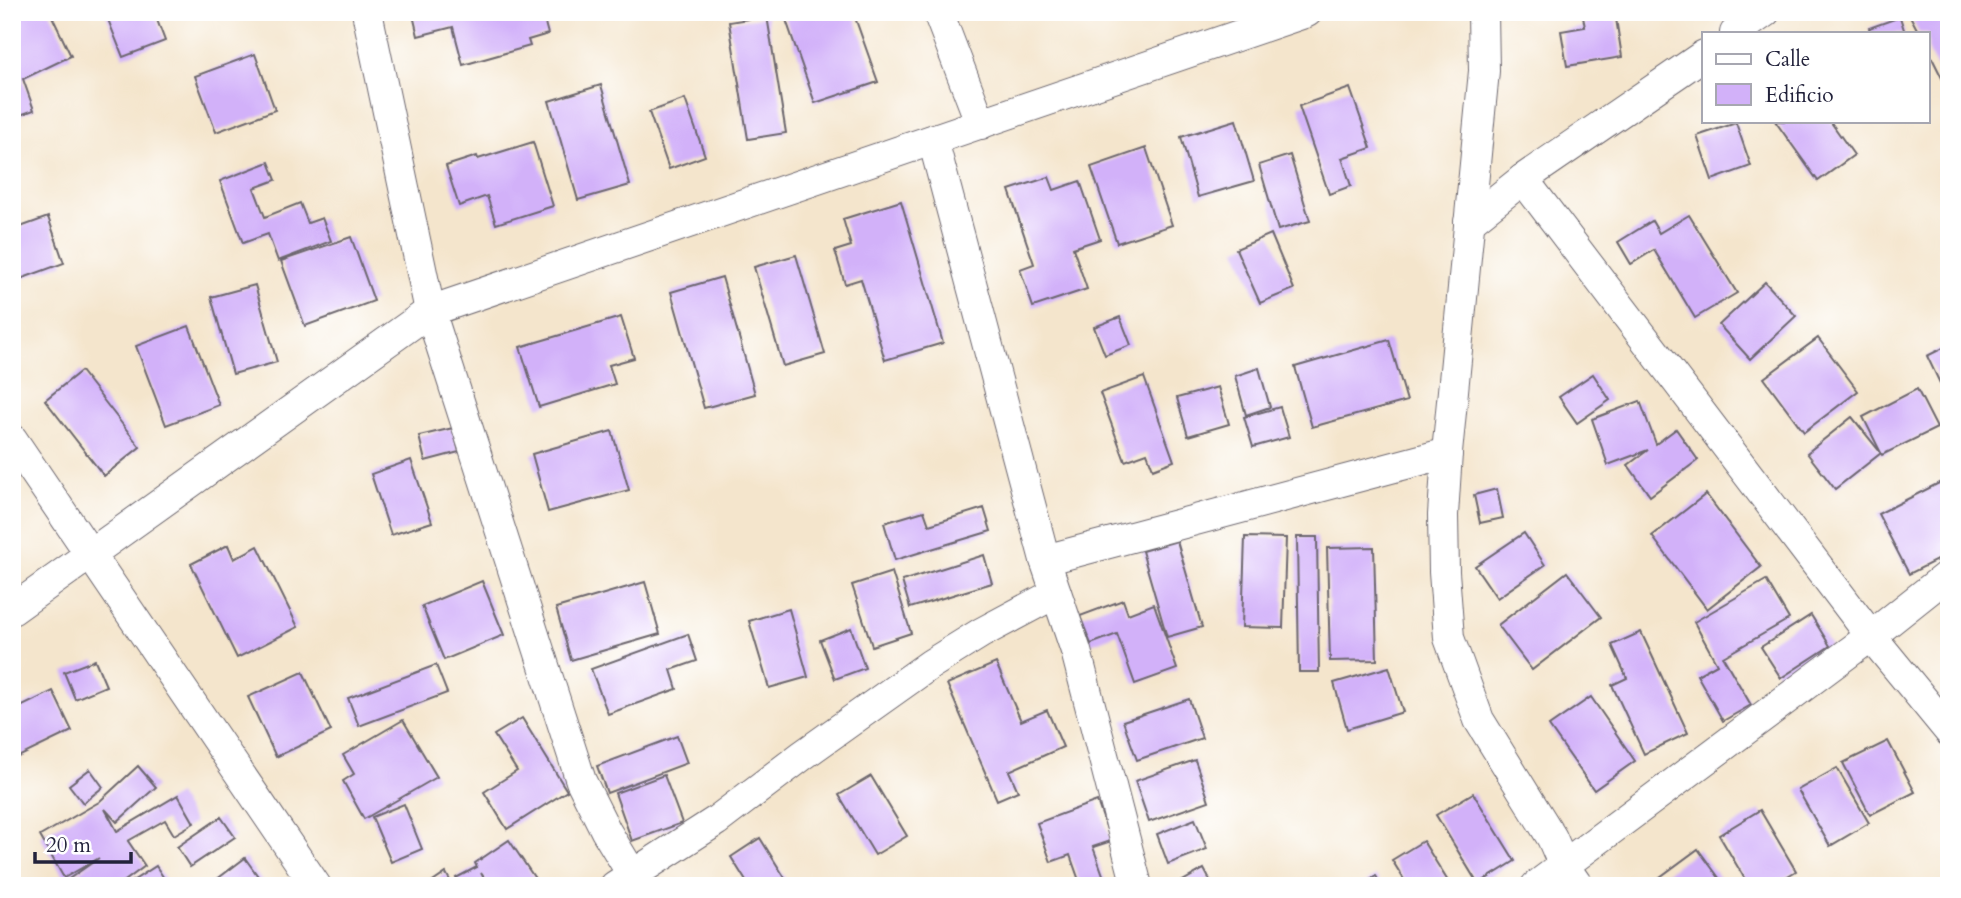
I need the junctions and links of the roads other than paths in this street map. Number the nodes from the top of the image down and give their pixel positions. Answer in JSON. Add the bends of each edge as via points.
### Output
{"nodes":[{"id":1,"x":367,"y":12,"type":"edge"},
{"id":2,"x":938,"y":12,"type":"edge"},
{"id":3,"x":1307,"y":12,"type":"edge"},
{"id":4,"x":1483,"y":12,"type":"edge"},
{"id":5,"x":1765,"y":12,"type":"edge"},
{"id":6,"x":1736,"y":32,"type":"edge"},
{"id":7,"x":1702,"y":56,"type":"edge"},
{"id":8,"x":981,"y":124,"type":"junction"},
{"id":9,"x":933,"y":141,"type":"junction"},
{"id":10,"x":1523,"y":179,"type":"junction"},
{"id":11,"x":1469,"y":222,"type":"junction"},
{"id":12,"x":430,"y":311,"type":"junction"},
{"id":13,"x":12,"y":439,"type":"edge"},
{"id":14,"x":1447,"y":453,"type":"junction"},
{"id":15,"x":90,"y":554,"type":"junction"},
{"id":16,"x":1045,"y":560,"type":"junction"},
{"id":17,"x":1949,"y":574,"type":"edge"},
{"id":18,"x":1056,"y":593,"type":"junction"},
{"id":19,"x":12,"y":610,"type":"edge"},
{"id":20,"x":1871,"y":636,"type":"junction"},
{"id":21,"x":1949,"y":731,"type":"edge"},
{"id":22,"x":1571,"y":876,"type":"edge"},
{"id":23,"x":623,"y":880,"type":"edge"},
{"id":24,"x":316,"y":886,"type":"edge"},
{"id":25,"x":1137,"y":886,"type":"edge"},
{"id":26,"x":1536,"y":886,"type":"edge"}],
"edges":[{"from":1,"to":12,"type":"street"},
{"from":2,"to":8,"type":"street"},
{"from":3,"to":8,"type":"street"},
{"from":4,"to":11,"type":"street","via":[[1484,71]]},
{"from":5,"to":6,"type":"street"},
{"from":7,"to":10,"type":"street"},
{"from":8,"to":9,"type":"street"},
{"from":9,"to":12,"type":"street"},
{"from":9,"to":16,"type":"street"},
{"from":10,"to":11,"type":"street"},
{"from":10,"to":20,"type":"street"},
{"from":11,"to":14,"type":"street"},
{"from":12,"to":15,"type":"street"},
{"from":12,"to":23,"type":"street","via":[[581,781]]},
{"from":13,"to":15,"type":"street"},
{"from":14,"to":16,"type":"street"},
{"from":14,"to":22,"type":"street","via":[[1444,561],[1449,638],[1479,720]]},
{"from":15,"to":19,"type":"street"},
{"from":15,"to":24,"type":"street"},
{"from":16,"to":18,"type":"street"},
{"from":17,"to":20,"type":"street"},
{"from":18,"to":23,"type":"street","via":[[931,664],[716,821]]},
{"from":18,"to":25,"type":"street","via":[[1076,652]]},
{"from":20,"to":21,"type":"street"},
{"from":20,"to":22,"type":"street"},
{"from":22,"to":26,"type":"street"}]}
